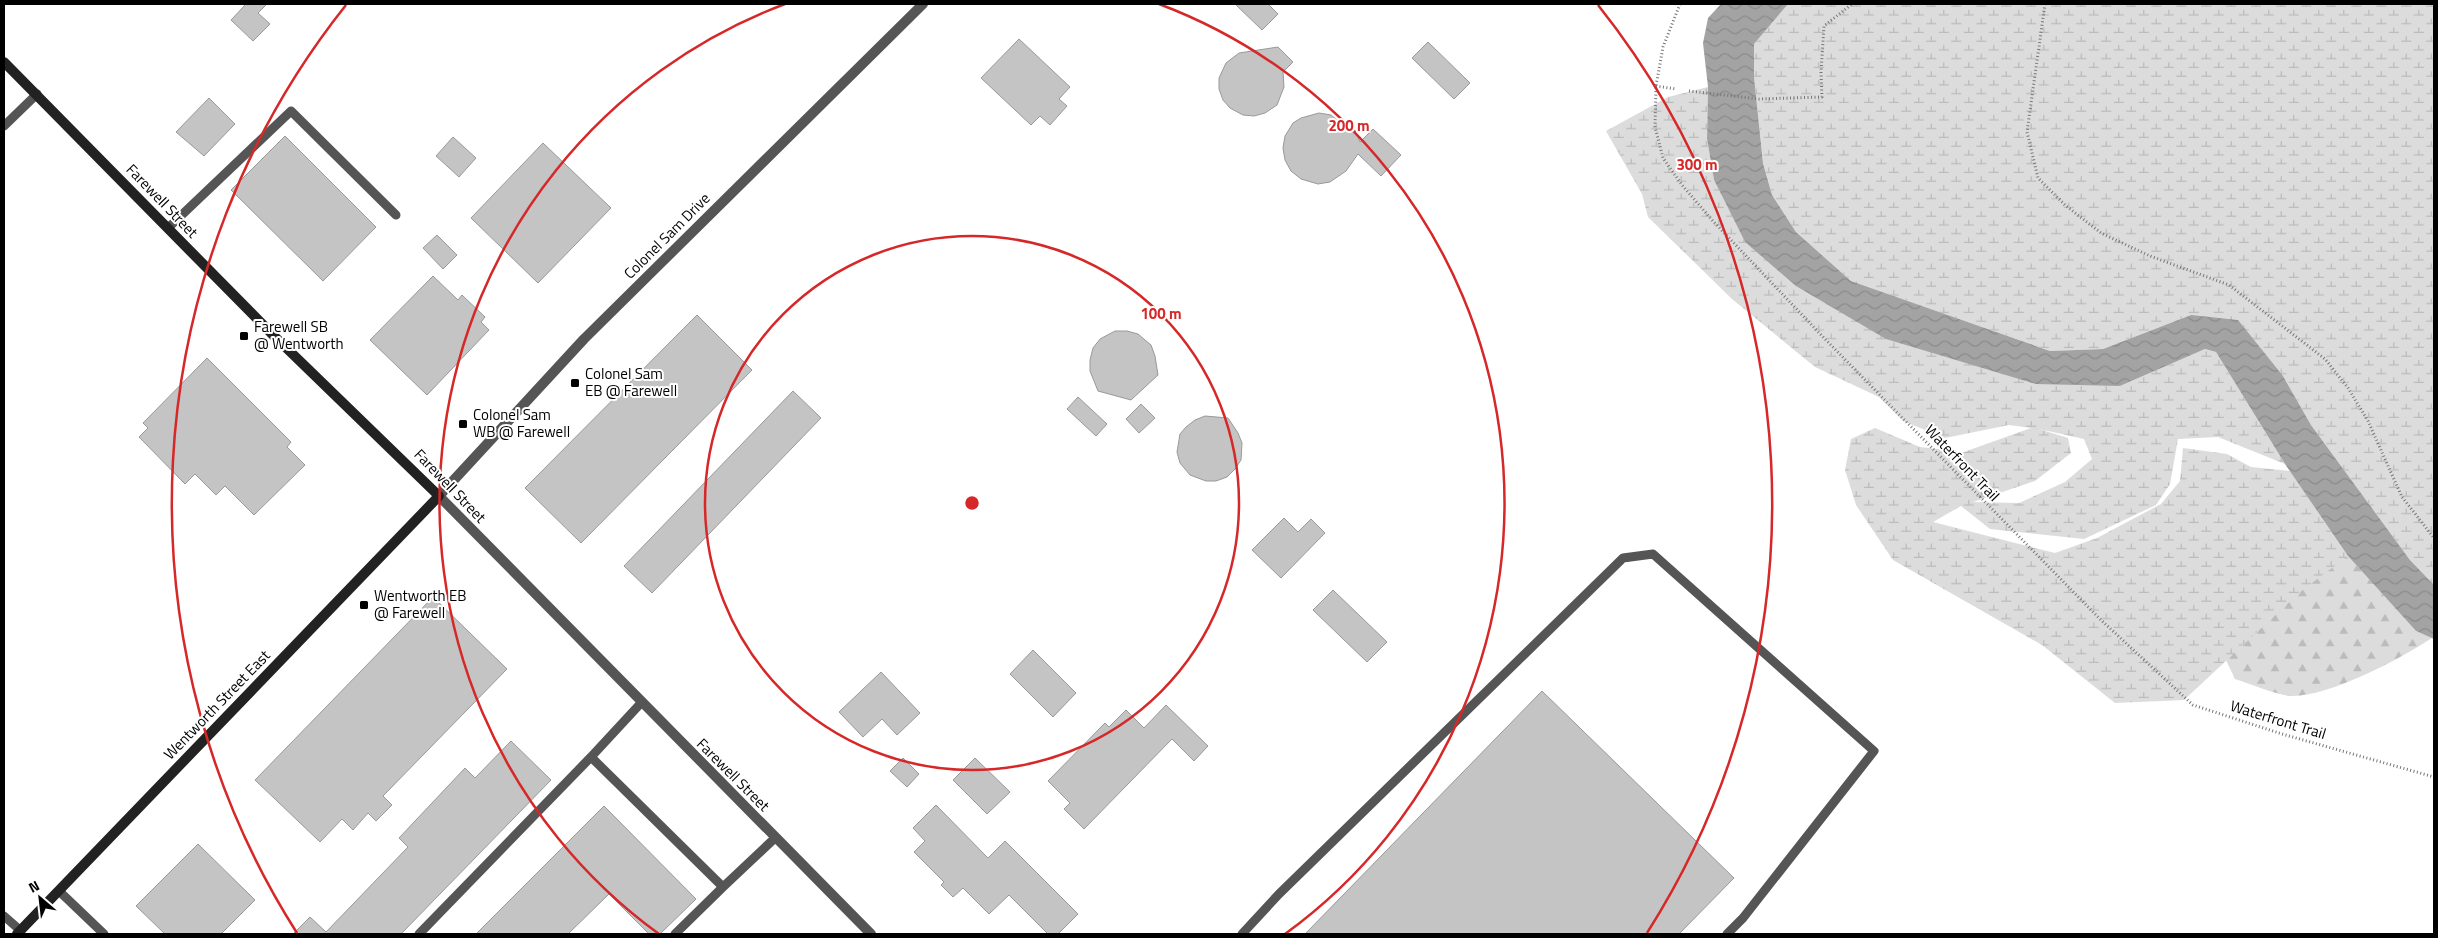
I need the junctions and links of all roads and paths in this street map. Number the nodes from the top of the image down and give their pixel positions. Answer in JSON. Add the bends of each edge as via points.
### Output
{"nodes":[{"id":1,"x":923,"y":4,"type":"edge"},
{"id":2,"x":1680,"y":4,"type":"edge"},
{"id":3,"x":1852,"y":4,"type":"edge"},
{"id":4,"x":2045,"y":4,"type":"edge"},
{"id":5,"x":4,"y":62,"type":"edge"},
{"id":6,"x":1656,"y":86,"type":"junction"},
{"id":7,"x":1676,"y":89,"type":"dead end"},
{"id":8,"x":1689,"y":91,"type":"dead end"},
{"id":9,"x":37,"y":94,"type":"junction"},
{"id":10,"x":4,"y":126,"type":"edge"},
{"id":11,"x":396,"y":215,"type":"dead end"},
{"id":12,"x":168,"y":228,"type":"junction"},
{"id":13,"x":1988,"y":489,"type":"dead end"},
{"id":14,"x":439,"y":496,"type":"junction"},
{"id":15,"x":1980,"y":497,"type":"junction"},
{"id":16,"x":2434,"y":538,"type":"edge"},
{"id":17,"x":642,"y":703,"type":"junction"},
{"id":18,"x":591,"y":757,"type":"junction"},
{"id":19,"x":2434,"y":778,"type":"edge"},
{"id":20,"x":775,"y":838,"type":"junction"},
{"id":21,"x":723,"y":887,"type":"junction"},
{"id":22,"x":59,"y":891,"type":"junction"},
{"id":23,"x":4,"y":916,"type":"edge"},
{"id":24,"x":19,"y":932,"type":"edge"},
{"id":25,"x":104,"y":934,"type":"edge"},
{"id":26,"x":419,"y":934,"type":"edge"},
{"id":27,"x":675,"y":934,"type":"edge"},
{"id":28,"x":872,"y":934,"type":"edge"},
{"id":29,"x":1242,"y":934,"type":"edge"},
{"id":30,"x":1728,"y":934,"type":"edge"}],
"edges":[{"from":1,"to":14,"type":"street","name":"Colonel Sam Drive","via":[[584,339]]},
{"from":2,"to":6,"type":"path","name":"Waterfront Trail","via":[[1662,48]]},
{"from":3,"to":8,"type":"path","via":[[1824,26],[1822,97],[1759,99]]},
{"from":4,"to":16,"type":"path","via":[[2027,132],[2038,178],[2065,205],[2101,233],[2150,256],[2229,285],[2325,359],[2368,421],[2402,497]]},
{"from":5,"to":9,"type":"main road","name":"Farewell Street"},
{"from":6,"to":7,"type":"path"},
{"from":6,"to":15,"type":"path","name":"Waterfront Trail","via":[[1655,127],[1663,158],[1682,185]]},
{"from":9,"to":10,"type":"lane"},
{"from":9,"to":12,"type":"main road","name":"Farewell Street"},
{"from":11,"to":12,"type":"lane","via":[[291,111]]},
{"from":12,"to":14,"type":"main road","name":"Farewell Street"},
{"from":13,"to":15,"type":"path"},
{"from":14,"to":17,"type":"street","name":"Farewell Street"},
{"from":14,"to":22,"type":"main road","name":"Wentworth Street East"},
{"from":15,"to":19,"type":"path","name":"Waterfront Trail","via":[[2101,620],[2193,705]]},
{"from":17,"to":18,"type":"lane"},
{"from":17,"to":20,"type":"street","name":"Farewell Street"},
{"from":18,"to":21,"type":"lane"},
{"from":18,"to":26,"type":"lane"},
{"from":20,"to":21,"type":"lane"},
{"from":20,"to":28,"type":"street","name":"Farewell Street"},
{"from":21,"to":27,"type":"lane"},
{"from":22,"to":24,"type":"main road","name":"Wentworth Street East"},
{"from":22,"to":25,"type":"lane"},
{"from":23,"to":24,"type":"lane"},
{"from":29,"to":30,"type":"lane","via":[[1278,894],[1623,558],[1653,554],[1874,751]]}]}
